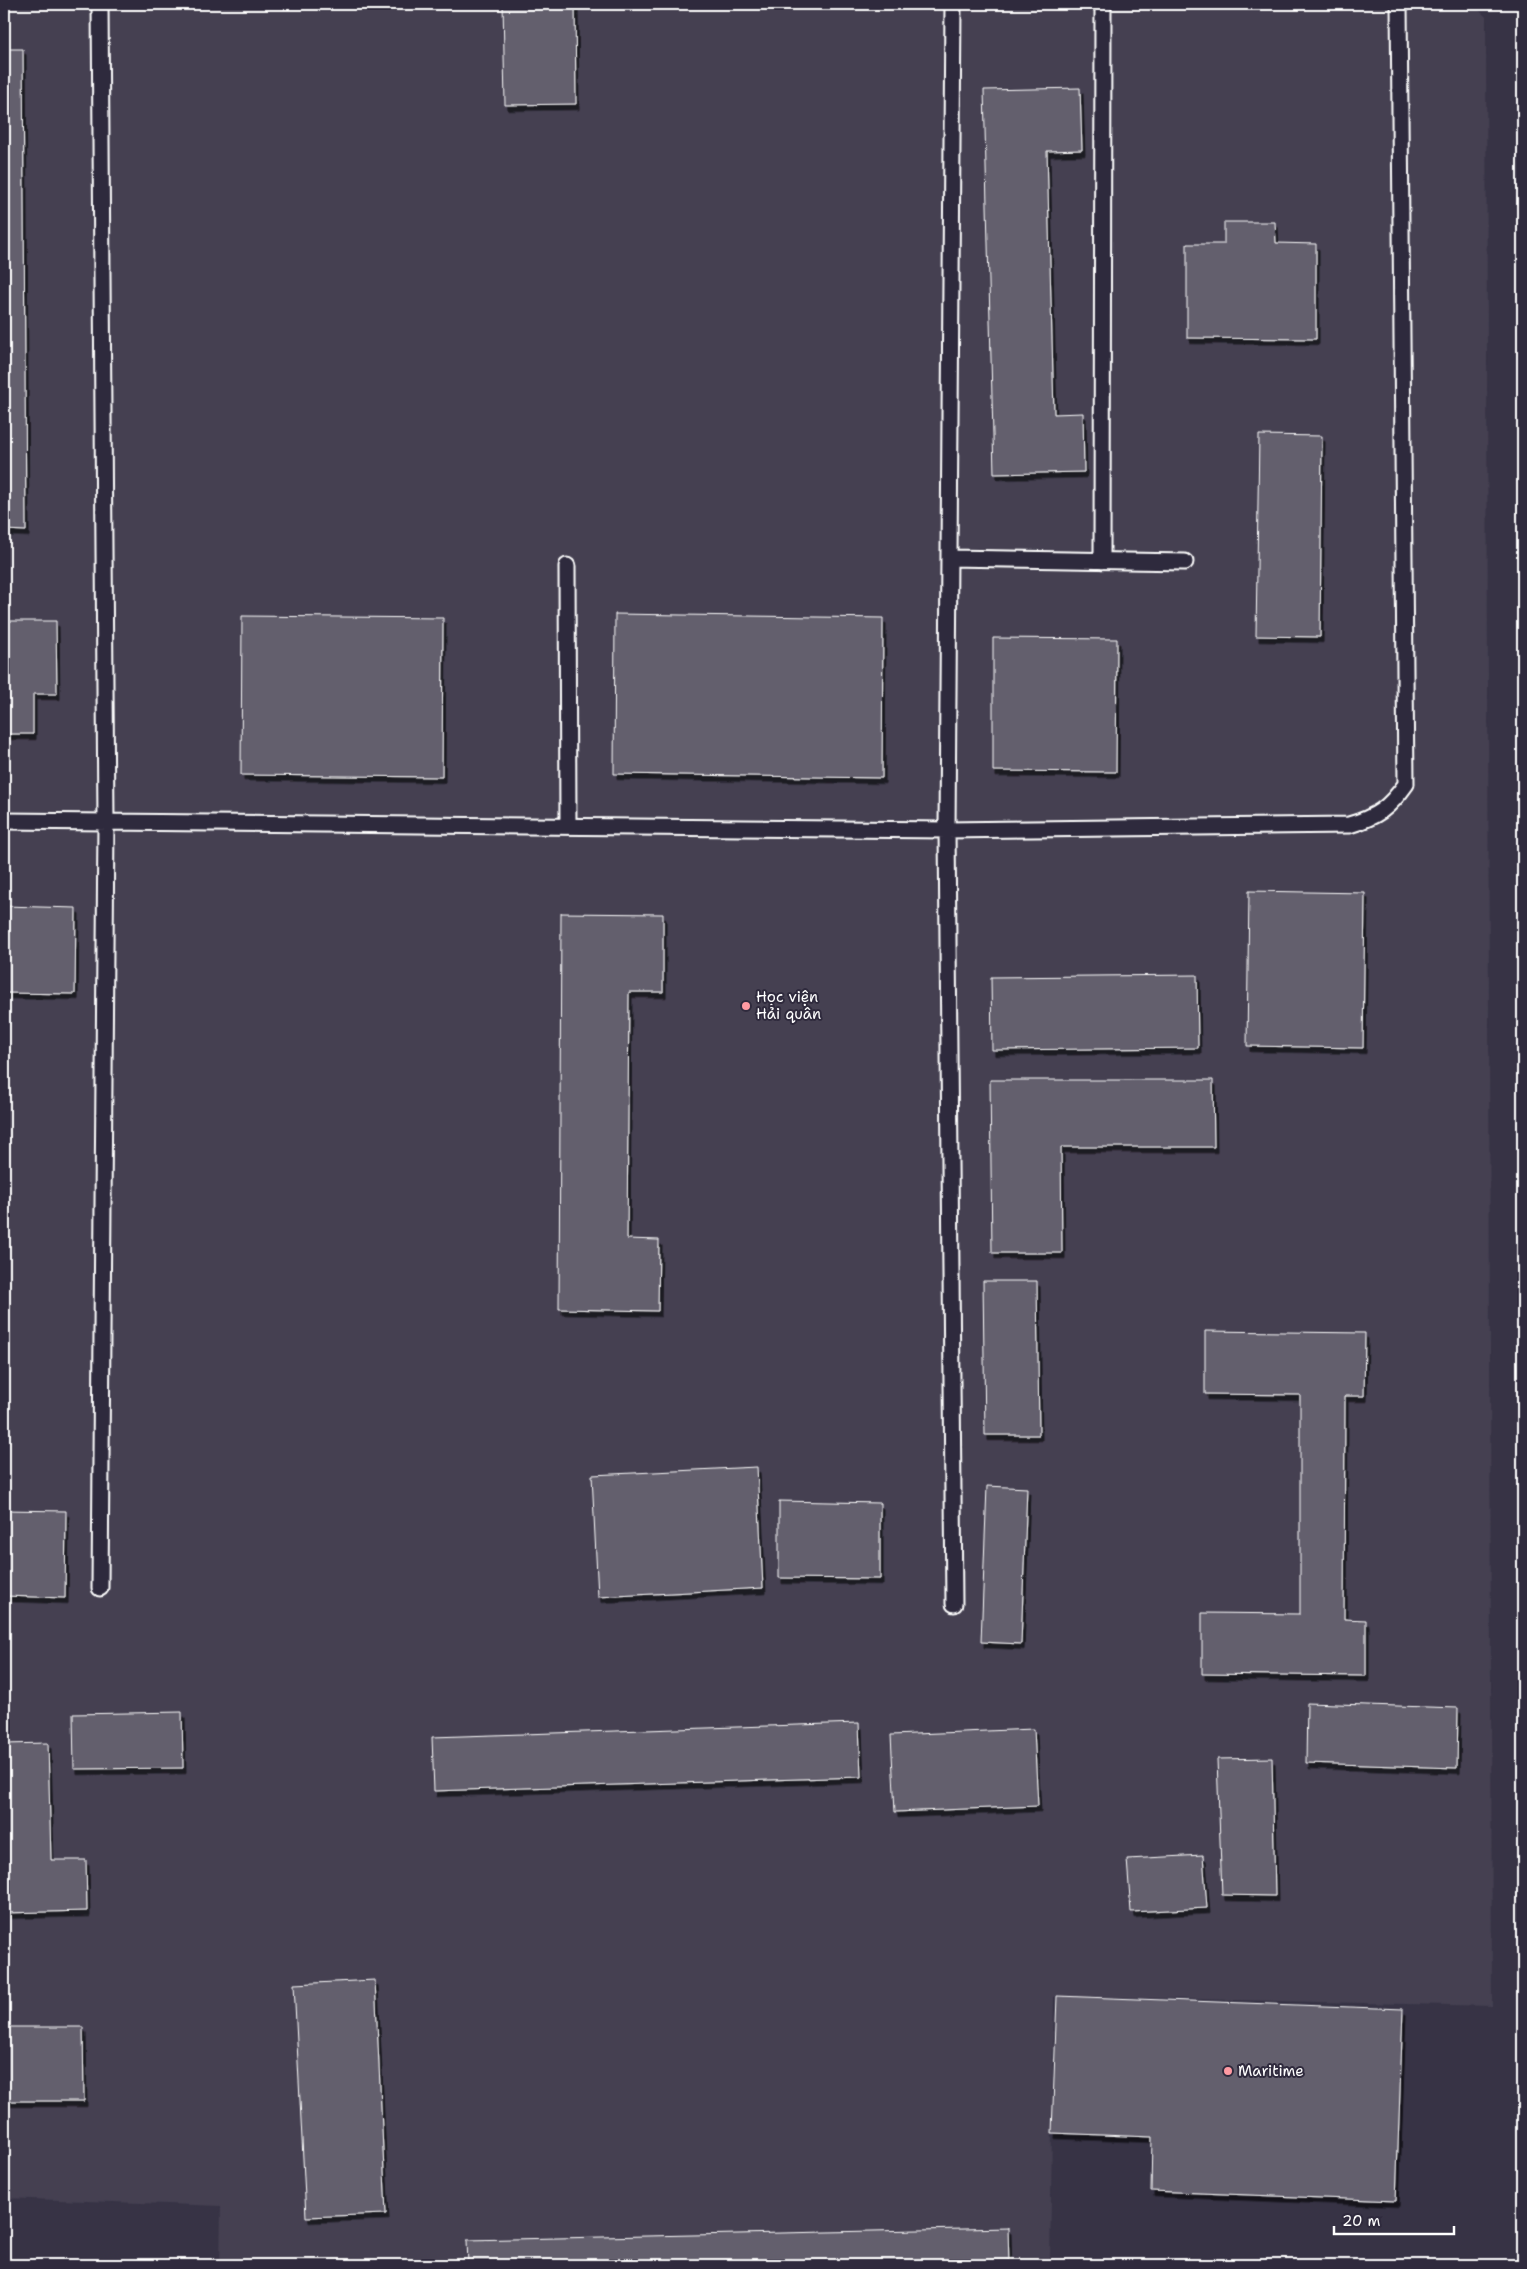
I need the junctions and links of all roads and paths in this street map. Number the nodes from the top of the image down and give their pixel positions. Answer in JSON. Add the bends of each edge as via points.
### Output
{"nodes":[{"id":1,"x":100,"y":4,"type":"edge"},
{"id":2,"x":952,"y":4,"type":"edge"},
{"id":3,"x":1103,"y":4,"type":"edge"},
{"id":4,"x":1399,"y":4,"type":"edge"},
{"id":5,"x":949,"y":558,"type":"junction"},
{"id":6,"x":1102,"y":561,"type":"junction"},
{"id":7,"x":1185,"y":562,"type":"dead end"},
{"id":8,"x":568,"y":566,"type":"dead end"},
{"id":9,"x":4,"y":821,"type":"edge"},
{"id":10,"x":106,"y":822,"type":"junction"},
{"id":11,"x":568,"y":826,"type":"junction"},
{"id":12,"x":947,"y":830,"type":"junction"},
{"id":13,"x":100,"y":1588,"type":"dead end"},
{"id":14,"x":954,"y":1604,"type":"dead end"}],
"edges":[{"from":1,"to":10,"type":"lane"},
{"from":2,"to":5,"type":"lane"},
{"from":3,"to":6,"type":"lane"},
{"from":4,"to":12,"type":"lane","via":[[1406,784],[1394,803],[1371,819],[1349,825]]},
{"from":5,"to":6,"type":"lane"},
{"from":5,"to":12,"type":"lane"},
{"from":6,"to":7,"type":"lane"},
{"from":8,"to":11,"type":"lane"},
{"from":9,"to":10,"type":"lane"},
{"from":10,"to":11,"type":"lane"},
{"from":10,"to":13,"type":"lane"},
{"from":11,"to":12,"type":"lane"},
{"from":12,"to":14,"type":"lane"}]}
